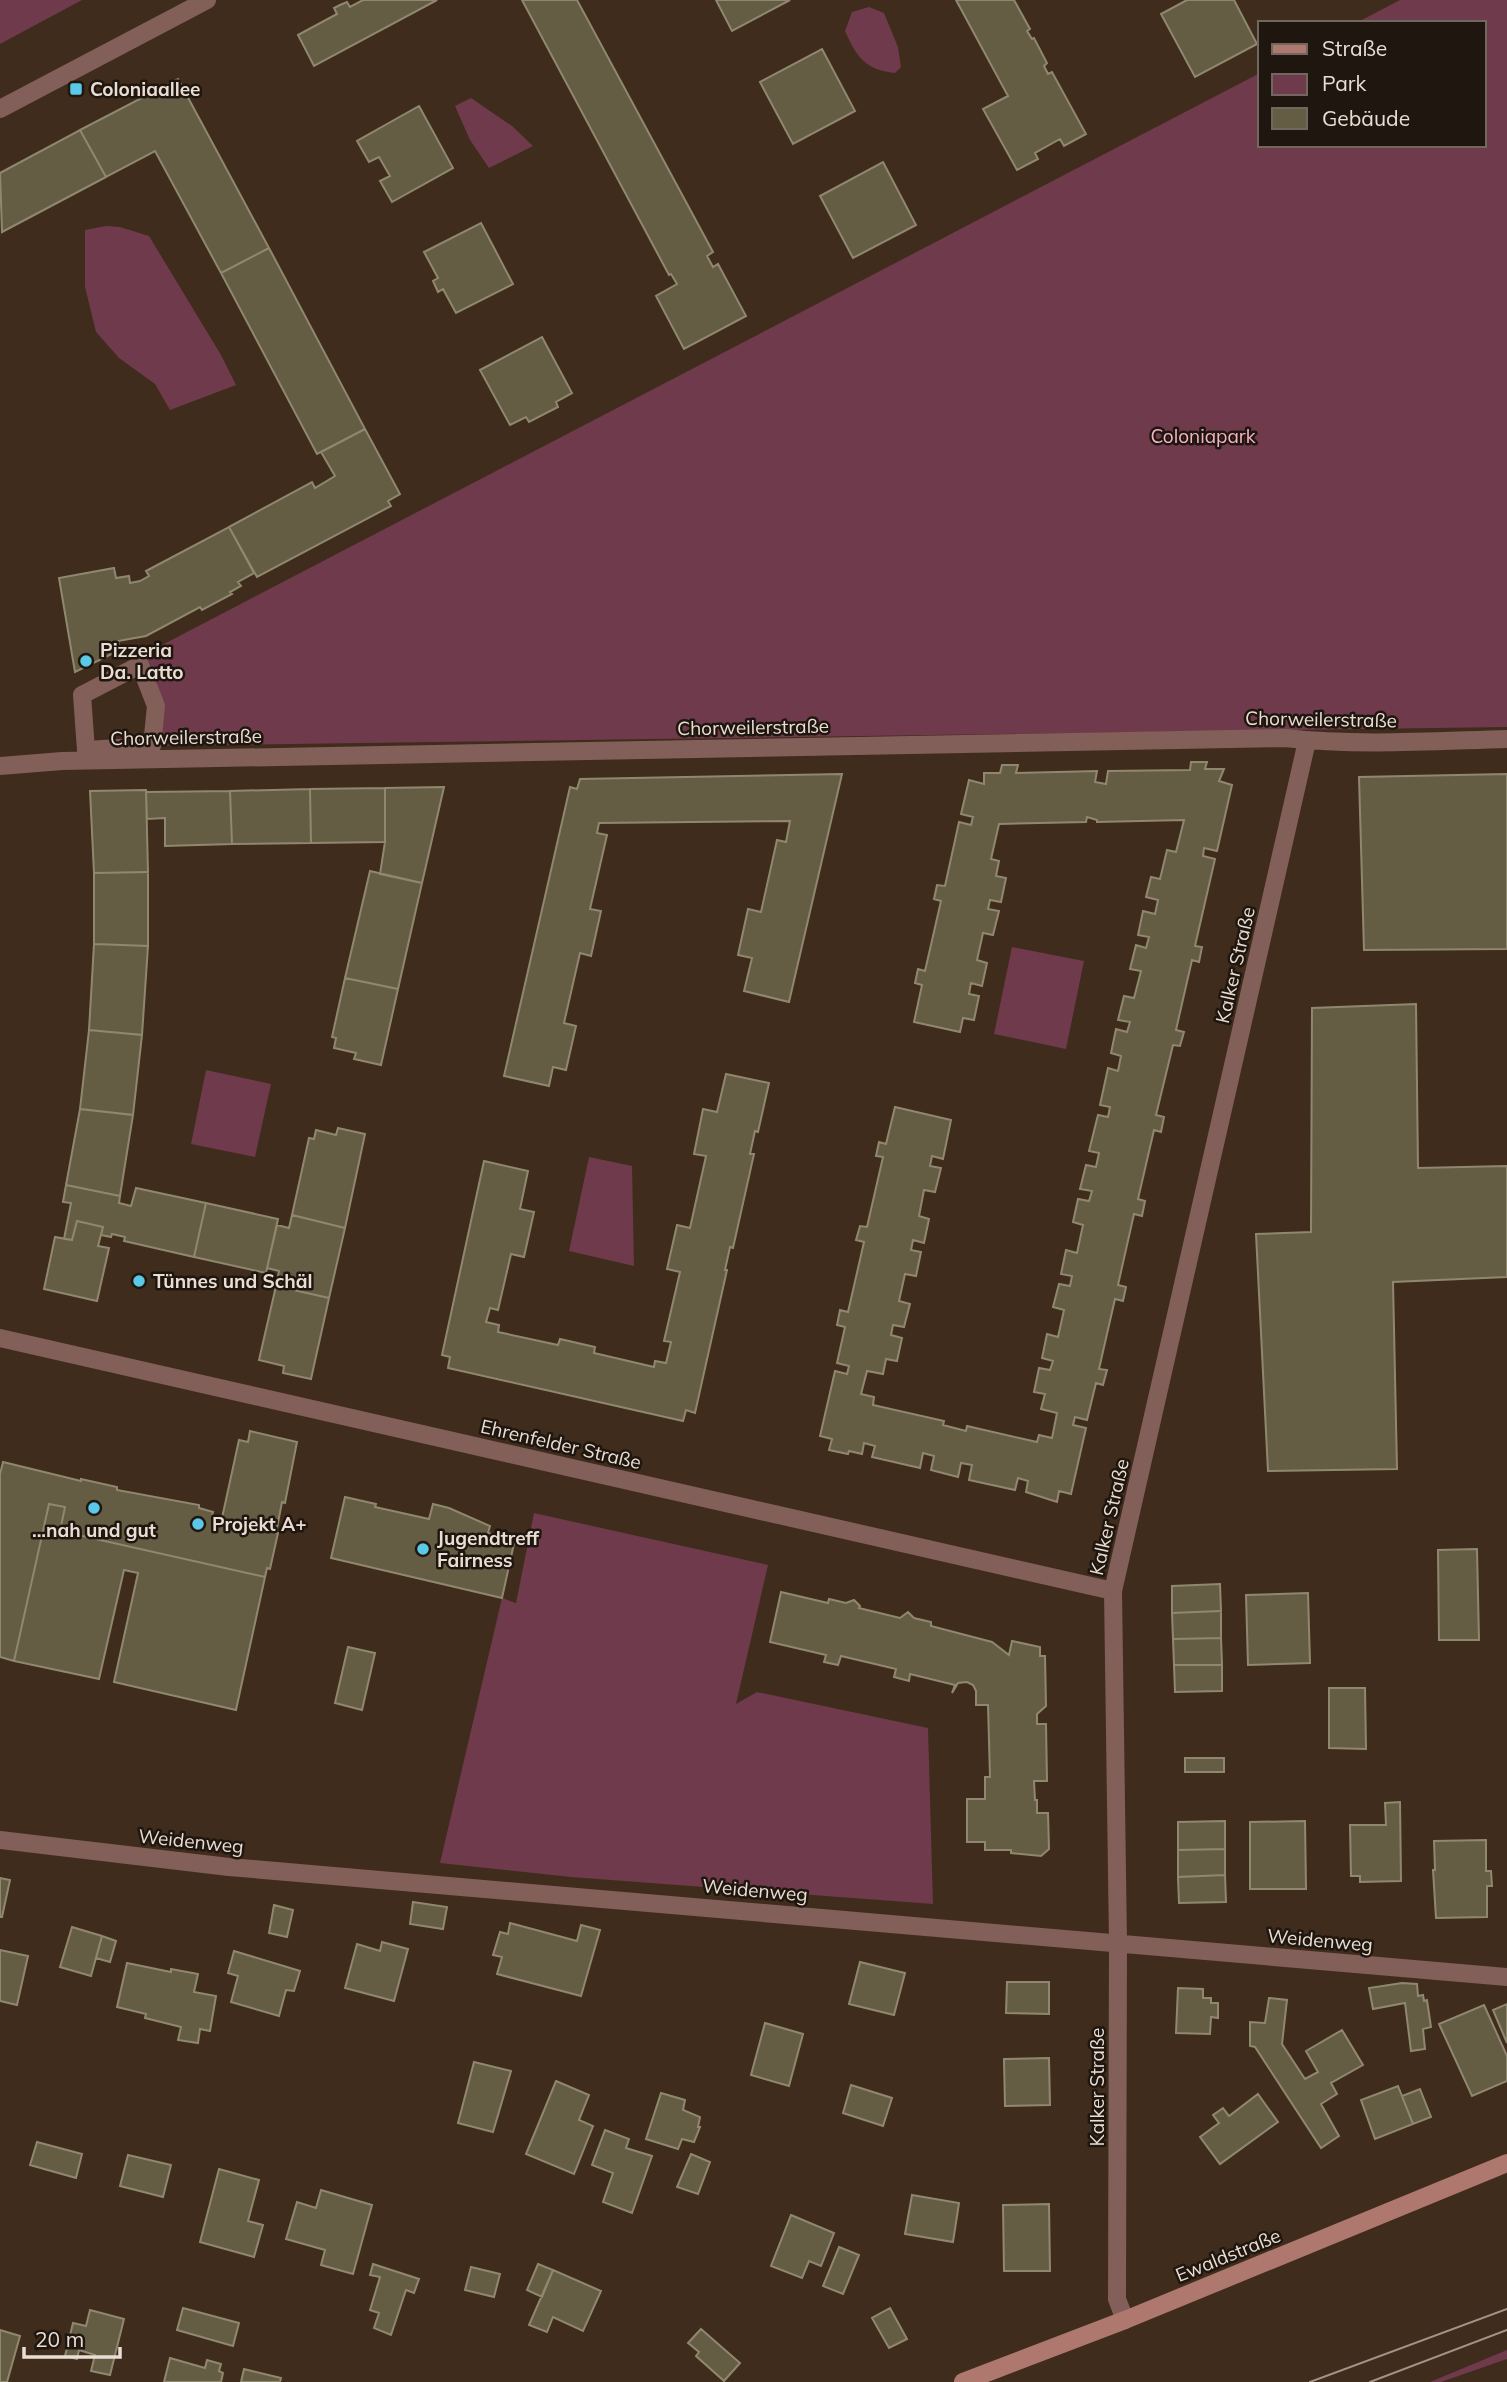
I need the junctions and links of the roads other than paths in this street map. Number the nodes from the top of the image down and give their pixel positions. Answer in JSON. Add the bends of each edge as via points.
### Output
{"nodes":[{"id":1,"x":207,"y":0,"type":"edge"},
{"id":2,"x":0,"y":109,"type":"edge"},
{"id":3,"x":82,"y":695,"type":"joint"},
{"id":4,"x":1507,"y":739,"type":"edge"},
{"id":5,"x":1307,"y":741,"type":"junction"},
{"id":6,"x":0,"y":766,"type":"edge"},
{"id":7,"x":0,"y":1338,"type":"edge"},
{"id":8,"x":1113,"y":1591,"type":"junction"},
{"id":9,"x":0,"y":1840,"type":"edge"},
{"id":10,"x":1118,"y":1943,"type":"junction"},
{"id":11,"x":1507,"y":1977,"type":"edge"},
{"id":12,"x":1507,"y":2163,"type":"edge"},
{"id":13,"x":1125,"y":2320,"type":"junction"},
{"id":14,"x":963,"y":2382,"type":"edge"}],
"edges":[{"from":1,"to":2,"type":"street"},
{"from":3,"to":3,"type":"street","via":[[140,664],[156,706],[152,746],[86,750]]},
{"from":4,"to":5,"type":"street","name":"Chorweilerstraße"},
{"from":5,"to":6,"type":"street","name":"Chorweilerstraße","via":[[522,751]]},
{"from":5,"to":8,"type":"street","name":"Kalker Straße"},
{"from":7,"to":8,"type":"street","name":"Ehrenfelder Straße"},
{"from":8,"to":10,"type":"street","name":"Kalker Straße"},
{"from":9,"to":10,"type":"street","name":"Weidenweg","via":[[229,1867]]},
{"from":10,"to":11,"type":"street","name":"Weidenweg"},
{"from":10,"to":13,"type":"street","name":"Kalker Straße","via":[[1117,2299]]},
{"from":12,"to":13,"type":"street","name":"Ewaldstraße"},
{"from":13,"to":14,"type":"street","name":"Ewaldstraße"}]}
